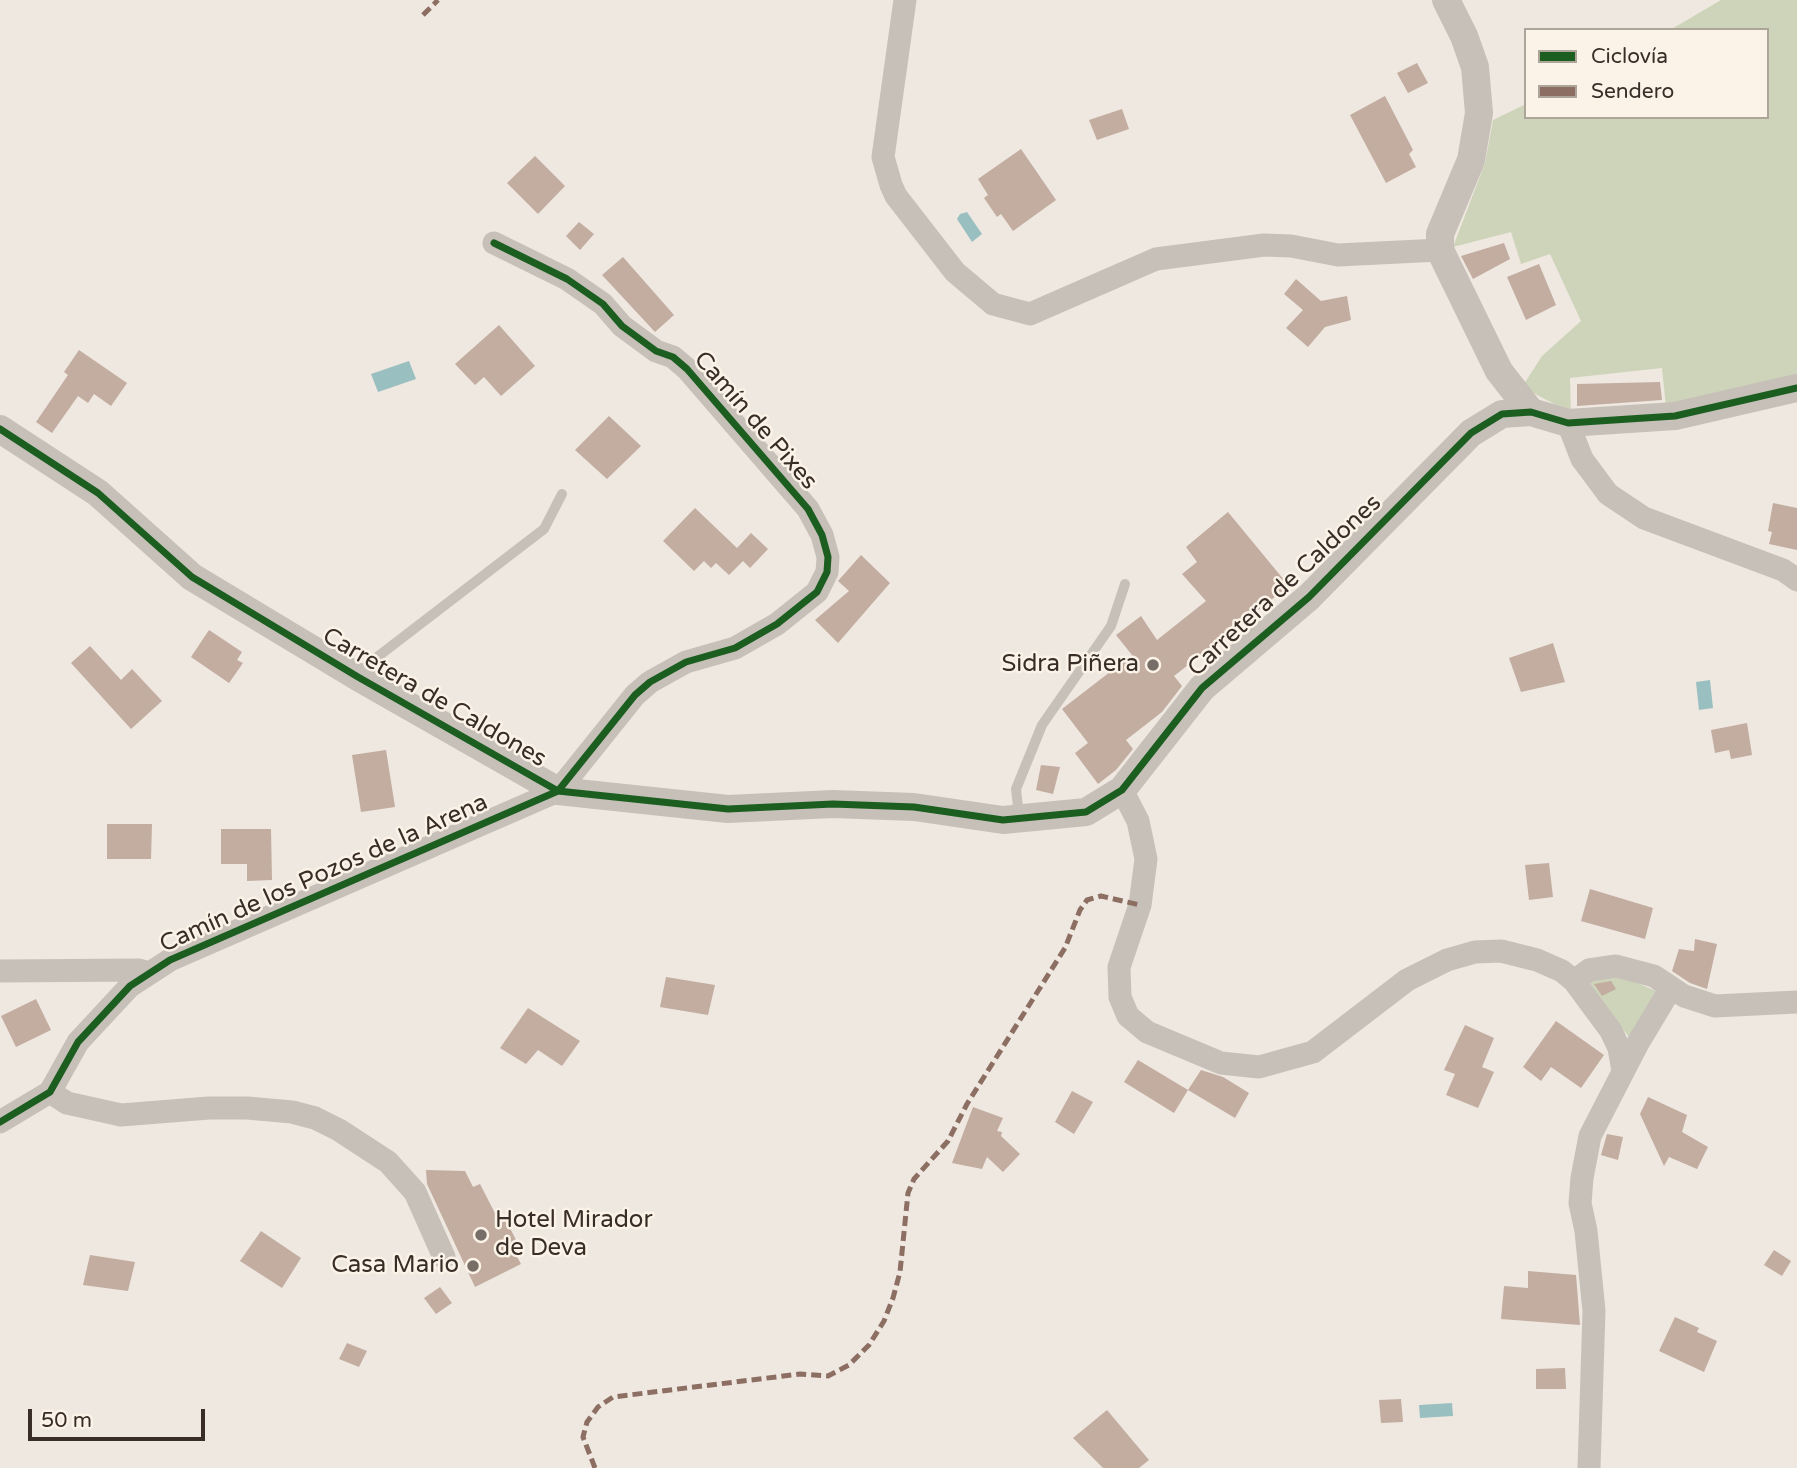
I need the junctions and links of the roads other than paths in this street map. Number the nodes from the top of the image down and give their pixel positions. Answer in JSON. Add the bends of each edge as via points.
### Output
{"nodes":[{"id":1,"x":905,"y":0,"type":"edge"},
{"id":2,"x":1446,"y":0,"type":"edge"},
{"id":3,"x":494,"y":243,"type":"dead end"},
{"id":4,"x":1440,"y":250,"type":"junction"},
{"id":5,"x":1797,"y":388,"type":"edge"},
{"id":6,"x":1531,"y":412,"type":"junction"},
{"id":7,"x":1568,"y":423,"type":"junction"},
{"id":8,"x":0,"y":429,"type":"edge"},
{"id":9,"x":562,"y":494,"type":"dead end"},
{"id":10,"x":1797,"y":580,"type":"edge"},
{"id":11,"x":1125,"y":584,"type":"dead end"},
{"id":12,"x":358,"y":677,"type":"junction"},
{"id":13,"x":1122,"y":790,"type":"junction"},
{"id":14,"x":558,"y":791,"type":"junction"},
{"id":15,"x":1020,"y":818,"type":"junction"},
{"id":16,"x":0,"y":971,"type":"edge"},
{"id":17,"x":150,"y":973,"type":"junction"},
{"id":18,"x":1574,"y":981,"type":"junction"},
{"id":19,"x":1671,"y":988,"type":"junction"},
{"id":20,"x":1797,"y":1002,"type":"edge"},
{"id":21,"x":1623,"y":1071,"type":"junction"},
{"id":22,"x":50,"y":1092,"type":"junction"},
{"id":23,"x":0,"y":1122,"type":"edge"},
{"id":24,"x":444,"y":1257,"type":"dead end"},
{"id":25,"x":1589,"y":1468,"type":"edge"}],
"edges":[{"from":1,"to":4,"type":"street","via":[[883,157],[891,185],[954,272],[993,304],[1030,314],[1156,259],[1264,245],[1338,255]]},
{"from":2,"to":4,"type":"street","via":[[1475,67],[1479,113],[1471,160],[1440,234]]},
{"from":3,"to":14,"type":"street","name":"Camín de Pixes","via":[[566,279],[603,304],[622,326],[687,369],[808,509],[828,557],[827,572],[817,592],[801,607],[735,648],[686,662],[635,695]]},
{"from":4,"to":6,"type":"street","via":[[1499,371]]},
{"from":5,"to":7,"type":"street","name":"Carretera de Caldones","via":[[1675,416]]},
{"from":6,"to":7,"type":"street","name":"Carretera de Caldones"},
{"from":6,"to":13,"type":"street","name":"Carretera de Caldones","via":[[1502,414],[1471,433],[1309,597],[1202,688]]},
{"from":7,"to":10,"type":"street","via":[[1582,459],[1608,494],[1644,518],[1783,570]]},
{"from":8,"to":12,"type":"street","name":"Carretera de Caldones","via":[[98,493],[192,577]]},
{"from":9,"to":12,"type":"lane","via":[[544,529],[372,661]]},
{"from":11,"to":15,"type":"lane","via":[[1111,626],[1042,725],[1016,789]]},
{"from":12,"to":14,"type":"street","name":"Carretera de Caldones"},
{"from":13,"to":15,"type":"street","name":"Carretera de Caldones","via":[[1086,812]]},
{"from":13,"to":18,"type":"street","via":[[1138,821],[1146,859],[1140,905],[1119,967],[1120,997],[1128,1016],[1147,1032],[1221,1063],[1259,1068],[1313,1052],[1407,980],[1475,952],[1501,951],[1537,960]]},
{"from":14,"to":15,"type":"street","name":"Carretera de Caldones","via":[[728,809],[833,804]]},
{"from":14,"to":17,"type":"street","name":"Camín de los Pozos de la Arena","via":[[170,960]]},
{"from":16,"to":17,"type":"street"},
{"from":17,"to":22,"type":"street","name":"Camín de los Pozos de la Arena","via":[[130,986],[78,1042]]},
{"from":18,"to":19,"type":"street","via":[[1589,970],[1616,966],[1654,976]]},
{"from":18,"to":21,"type":"street","via":[[1611,1031]]},
{"from":19,"to":20,"type":"street","via":[[1715,1006]]},
{"from":19,"to":21,"type":"street"},
{"from":21,"to":25,"type":"street","via":[[1590,1136],[1582,1178],[1580,1203],[1594,1311]]},
{"from":22,"to":23,"type":"street","name":"Camín de los Pozos de la Arena"},
{"from":22,"to":24,"type":"street","via":[[67,1103],[121,1115],[247,1108],[315,1118],[388,1162],[415,1192]]}]}
